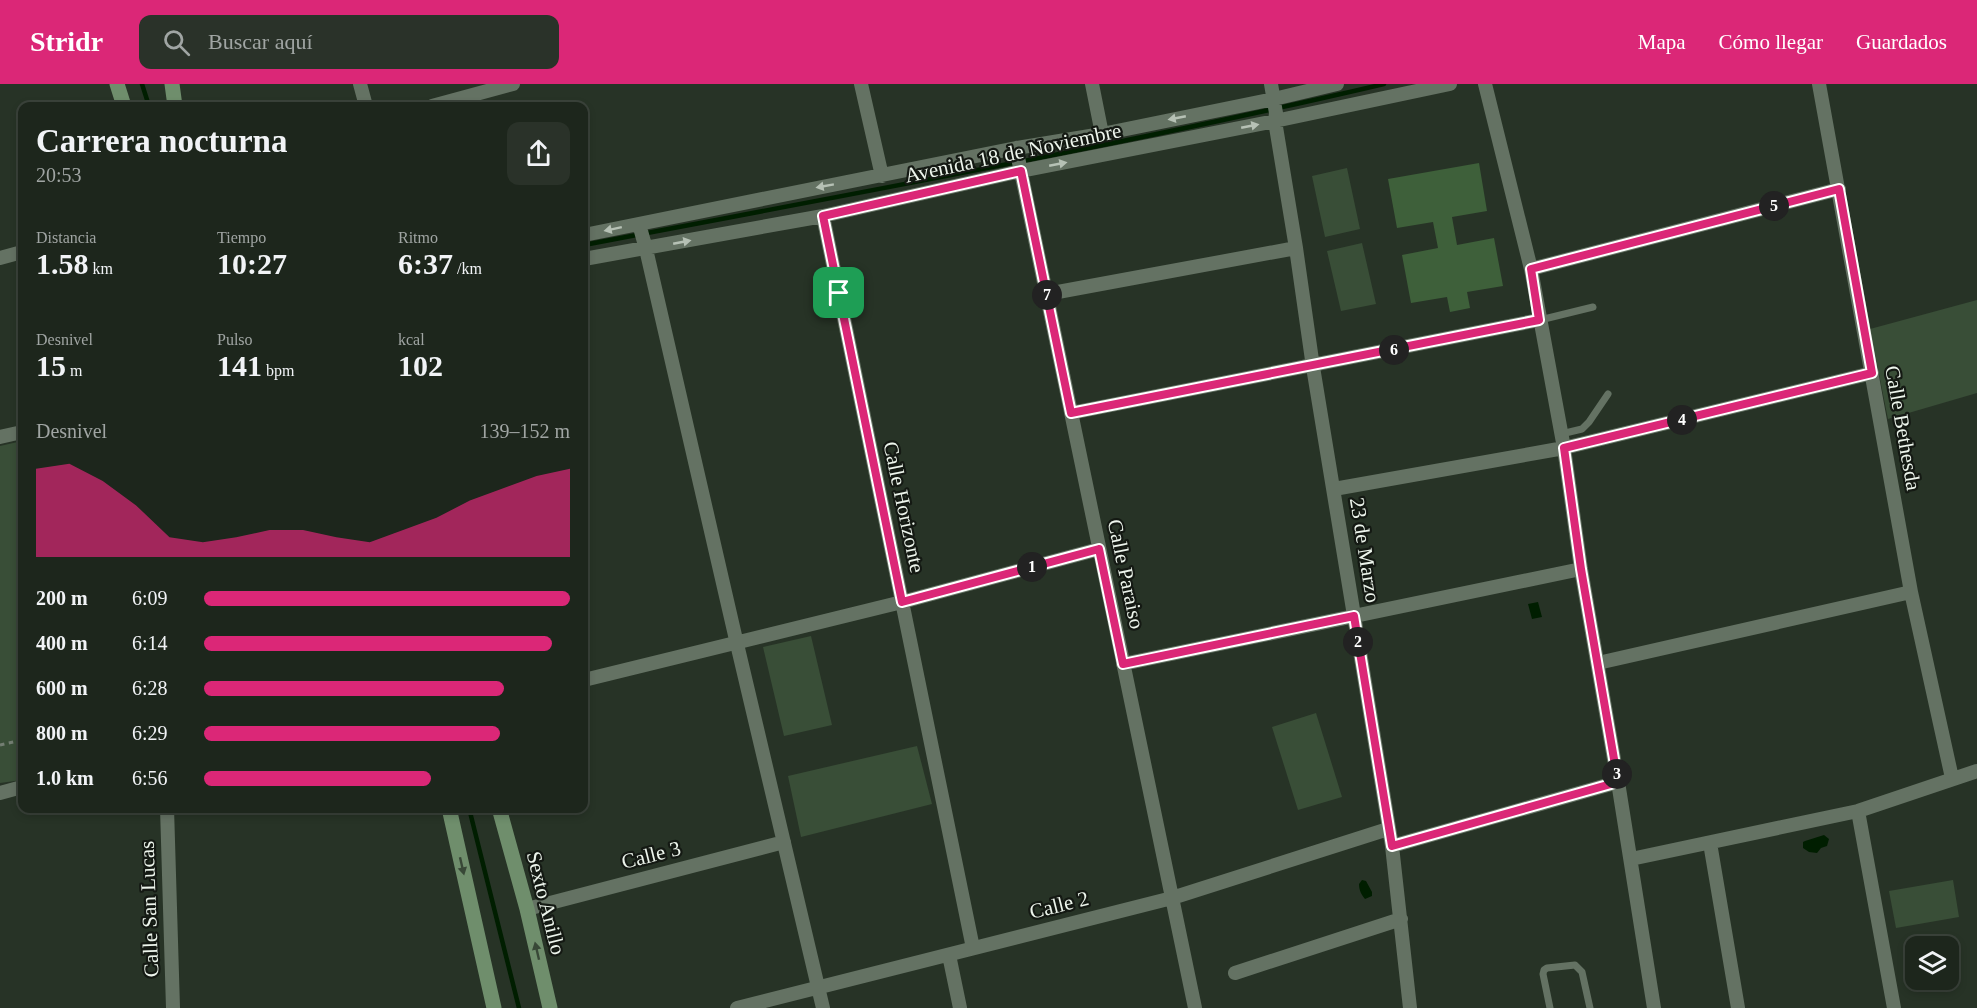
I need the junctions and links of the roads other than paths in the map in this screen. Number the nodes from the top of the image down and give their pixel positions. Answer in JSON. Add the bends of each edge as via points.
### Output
{"nodes":[{"id":1,"x":117,"y":84,"type":"edge"},
{"id":2,"x":172,"y":84,"type":"edge"},
{"id":3,"x":360,"y":84,"type":"edge"},
{"id":4,"x":513,"y":84,"type":"edge"},
{"id":5,"x":861,"y":84,"type":"edge"},
{"id":6,"x":1092,"y":84,"type":"edge"},
{"id":7,"x":1271,"y":84,"type":"edge"},
{"id":8,"x":1337,"y":84,"type":"edge"},
{"id":9,"x":1450,"y":84,"type":"edge"},
{"id":10,"x":1485,"y":84,"type":"edge"},
{"id":11,"x":1819,"y":84,"type":"edge"},
{"id":12,"x":123,"y":102,"type":"edge"},
{"id":13,"x":174,"y":102,"type":"edge"},
{"id":14,"x":365,"y":102,"type":"edge"},
{"id":15,"x":447,"y":102,"type":"edge"},
{"id":16,"x":1275,"y":110,"type":"junction"},
{"id":17,"x":1102,"y":134,"type":"junction"},
{"id":18,"x":1019,"y":160,"type":"junction"},
{"id":19,"x":882,"y":176,"type":"junction"},
{"id":20,"x":1839,"y":189,"type":"junction"},
{"id":21,"x":823,"y":216,"type":"junction"},
{"id":22,"x":588,"y":236,"type":"edge"},
{"id":23,"x":642,"y":236,"type":"junction"},
{"id":24,"x":1296,"y":248,"type":"junction"},
{"id":25,"x":18,"y":253,"type":"edge"},
{"id":26,"x":588,"y":257,"type":"edge"},
{"id":27,"x":0,"y":258,"type":"edge"},
{"id":28,"x":1531,"y":269,"type":"junction"},
{"id":29,"x":1047,"y":294,"type":"junction"},
{"id":30,"x":1593,"y":307,"type":"dead end"},
{"id":31,"x":1539,"y":320,"type":"junction"},
{"id":32,"x":1313,"y":367,"type":"junction"},
{"id":33,"x":1872,"y":373,"type":"junction"},
{"id":34,"x":1608,"y":394,"type":"dead end"},
{"id":35,"x":1071,"y":413,"type":"junction"},
{"id":36,"x":18,"y":433,"type":"edge"},
{"id":37,"x":1561,"y":434,"type":"junction"},
{"id":38,"x":0,"y":437,"type":"edge"},
{"id":39,"x":1564,"y":448,"type":"junction"},
{"id":40,"x":1334,"y":489,"type":"junction"},
{"id":41,"x":1099,"y":549,"type":"junction"},
{"id":42,"x":1581,"y":569,"type":"junction"},
{"id":43,"x":1911,"y":592,"type":"junction"},
{"id":44,"x":902,"y":602,"type":"junction"},
{"id":45,"x":1354,"y":616,"type":"junction"},
{"id":46,"x":736,"y":644,"type":"junction"},
{"id":47,"x":1598,"y":663,"type":"junction"},
{"id":48,"x":1123,"y":664,"type":"junction"},
{"id":49,"x":588,"y":679,"type":"edge"},
{"id":50,"x":1977,"y":771,"type":"edge"},
{"id":51,"x":1952,"y":778,"type":"junction"},
{"id":52,"x":1618,"y":782,"type":"junction"},
{"id":53,"x":18,"y":789,"type":"edge"},
{"id":54,"x":0,"y":793,"type":"edge"},
{"id":55,"x":1857,"y":811,"type":"junction"},
{"id":56,"x":167,"y":813,"type":"edge"},
{"id":57,"x":450,"y":813,"type":"edge"},
{"id":58,"x":500,"y":813,"type":"edge"},
{"id":59,"x":1388,"y":829,"type":"junction"},
{"id":60,"x":784,"y":842,"type":"junction"},
{"id":61,"x":1710,"y":843,"type":"junction"},
{"id":62,"x":1392,"y":846,"type":"junction"},
{"id":63,"x":1631,"y":859,"type":"junction"},
{"id":64,"x":1172,"y":898,"type":"junction"},
{"id":65,"x":527,"y":909,"type":"junction"},
{"id":66,"x":1401,"y":919,"type":"junction"},
{"id":67,"x":973,"y":948,"type":"junction"},
{"id":68,"x":949,"y":955,"type":"junction"},
{"id":69,"x":1235,"y":974,"type":"dead end"},
{"id":70,"x":818,"y":987,"type":"junction"},
{"id":71,"x":173,"y":1008,"type":"edge"},
{"id":72,"x":494,"y":1008,"type":"edge"},
{"id":73,"x":550,"y":1008,"type":"edge"},
{"id":74,"x":737,"y":1008,"type":"edge"},
{"id":75,"x":823,"y":1008,"type":"edge"},
{"id":76,"x":960,"y":1008,"type":"edge"},
{"id":77,"x":1195,"y":1008,"type":"edge"},
{"id":78,"x":1410,"y":1008,"type":"edge"},
{"id":79,"x":1550,"y":1008,"type":"edge"},
{"id":80,"x":1590,"y":1008,"type":"edge"},
{"id":81,"x":1654,"y":1008,"type":"edge"},
{"id":82,"x":1738,"y":1008,"type":"edge"},
{"id":83,"x":1894,"y":1008,"type":"edge"}],
"edges":[{"from":1,"to":12,"type":"main road"},
{"from":2,"to":13,"type":"main road"},
{"from":3,"to":14,"type":"street"},
{"from":4,"to":15,"type":"street"},
{"from":5,"to":19,"type":"street"},
{"from":6,"to":17,"type":"street"},
{"from":7,"to":16,"type":"street","name":"23 de Marzo"},
{"from":8,"to":16,"type":"street","name":"Avenida 18 de Noviembre"},
{"from":9,"to":16,"type":"street","name":"Avenida 18 de Noviembre"},
{"from":10,"to":28,"type":"street"},
{"from":11,"to":20,"type":"street","name":"Calle Bethesda"},
{"from":16,"to":17,"type":"street","name":"Avenida 18 de Noviembre","one_way":true},
{"from":18,"to":16,"type":"street","name":"Avenida 18 de Noviembre","one_way":true},
{"from":16,"to":24,"type":"street","name":"23 de Marzo"},
{"from":17,"to":18,"type":"street","name":"Avenida 18 de Noviembre"},
{"from":18,"to":19,"type":"street","name":"Avenida 18 de Noviembre"},
{"from":18,"to":21,"type":"street","name":"Avenida 18 de Noviembre"},
{"from":18,"to":29,"type":"street","name":"Calle Paraiso"},
{"from":19,"to":23,"type":"street","name":"Avenida 18 de Noviembre","one_way":true},
{"from":20,"to":28,"type":"street"},
{"from":20,"to":33,"type":"street","name":"Calle Bethesda"},
{"from":23,"to":21,"type":"street","name":"Avenida 18 de Noviembre","one_way":true},
{"from":21,"to":44,"type":"street","name":"Calle Horizonte"},
{"from":23,"to":22,"type":"street","name":"Avenida 18 de Noviembre","one_way":true},
{"from":23,"to":26,"type":"street","name":"Avenida 18 de Noviembre"},
{"from":23,"to":46,"type":"street"},
{"from":24,"to":29,"type":"street"},
{"from":24,"to":32,"type":"street","name":"23 de Marzo"},
{"from":25,"to":27,"type":"street"},
{"from":28,"to":31,"type":"street"},
{"from":29,"to":35,"type":"street","name":"Calle Paraiso"},
{"from":30,"to":31,"type":"lane"},
{"from":31,"to":32,"type":"street"},
{"from":31,"to":37,"type":"street"},
{"from":32,"to":35,"type":"street"},
{"from":32,"to":40,"type":"street","name":"23 de Marzo"},
{"from":33,"to":39,"type":"street"},
{"from":33,"to":43,"type":"street","name":"Calle Bethesda"},
{"from":34,"to":37,"type":"lane","via":[[1586,426]]},
{"from":35,"to":41,"type":"street","name":"Calle Paraiso"},
{"from":36,"to":38,"type":"street"},
{"from":37,"to":39,"type":"street"},
{"from":39,"to":40,"type":"street"},
{"from":39,"to":42,"type":"street"},
{"from":40,"to":45,"type":"street","name":"23 de Marzo"},
{"from":41,"to":44,"type":"street"},
{"from":41,"to":48,"type":"street","name":"Calle Paraiso"},
{"from":42,"to":45,"type":"street"},
{"from":42,"to":47,"type":"street"},
{"from":43,"to":47,"type":"street"},
{"from":43,"to":51,"type":"street","name":"Calle Bethesda"},
{"from":44,"to":46,"type":"street"},
{"from":44,"to":67,"type":"street","name":"Calle Horizonte"},
{"from":45,"to":48,"type":"street"},
{"from":45,"to":59,"type":"street","name":"23 de Marzo"},
{"from":46,"to":49,"type":"street"},
{"from":46,"to":60,"type":"street"},
{"from":47,"to":52,"type":"street"},
{"from":48,"to":64,"type":"street","name":"Calle Paraiso"},
{"from":50,"to":51,"type":"street"},
{"from":51,"to":55,"type":"street"},
{"from":52,"to":62,"type":"street"},
{"from":52,"to":63,"type":"street"},
{"from":53,"to":54,"type":"street"},
{"from":55,"to":61,"type":"street"},
{"from":55,"to":83,"type":"street"},
{"from":56,"to":71,"type":"street","name":"Calle San Lucas"},
{"from":57,"to":72,"type":"main road","one_way":true},
{"from":58,"to":65,"type":"main road","name":"Sexto Anillo"},
{"from":59,"to":62,"type":"street","name":"23 de Marzo"},
{"from":59,"to":64,"type":"street","name":"Calle 2"},
{"from":60,"to":65,"type":"street","name":"Calle 3"},
{"from":60,"to":70,"type":"street"},
{"from":61,"to":63,"type":"street"},
{"from":61,"to":82,"type":"street"},
{"from":62,"to":66,"type":"street","name":"23 de Marzo"},
{"from":63,"to":81,"type":"street"},
{"from":64,"to":67,"type":"street","name":"Calle 2"},
{"from":64,"to":77,"type":"street","name":"Calle Paraiso"},
{"from":73,"to":65,"type":"main road","name":"Sexto Anillo","one_way":true},
{"from":66,"to":69,"type":"street"},
{"from":66,"to":78,"type":"street","name":"23 de Marzo"},
{"from":67,"to":68,"type":"street","name":"Calle 2"},
{"from":68,"to":70,"type":"street","name":"Calle 2"},
{"from":68,"to":76,"type":"street"},
{"from":70,"to":74,"type":"street","name":"Calle 2"},
{"from":70,"to":75,"type":"street"},
{"from":79,"to":80,"type":"lane","via":[[1544,970],[1575,965],[1582,972]]}]}
